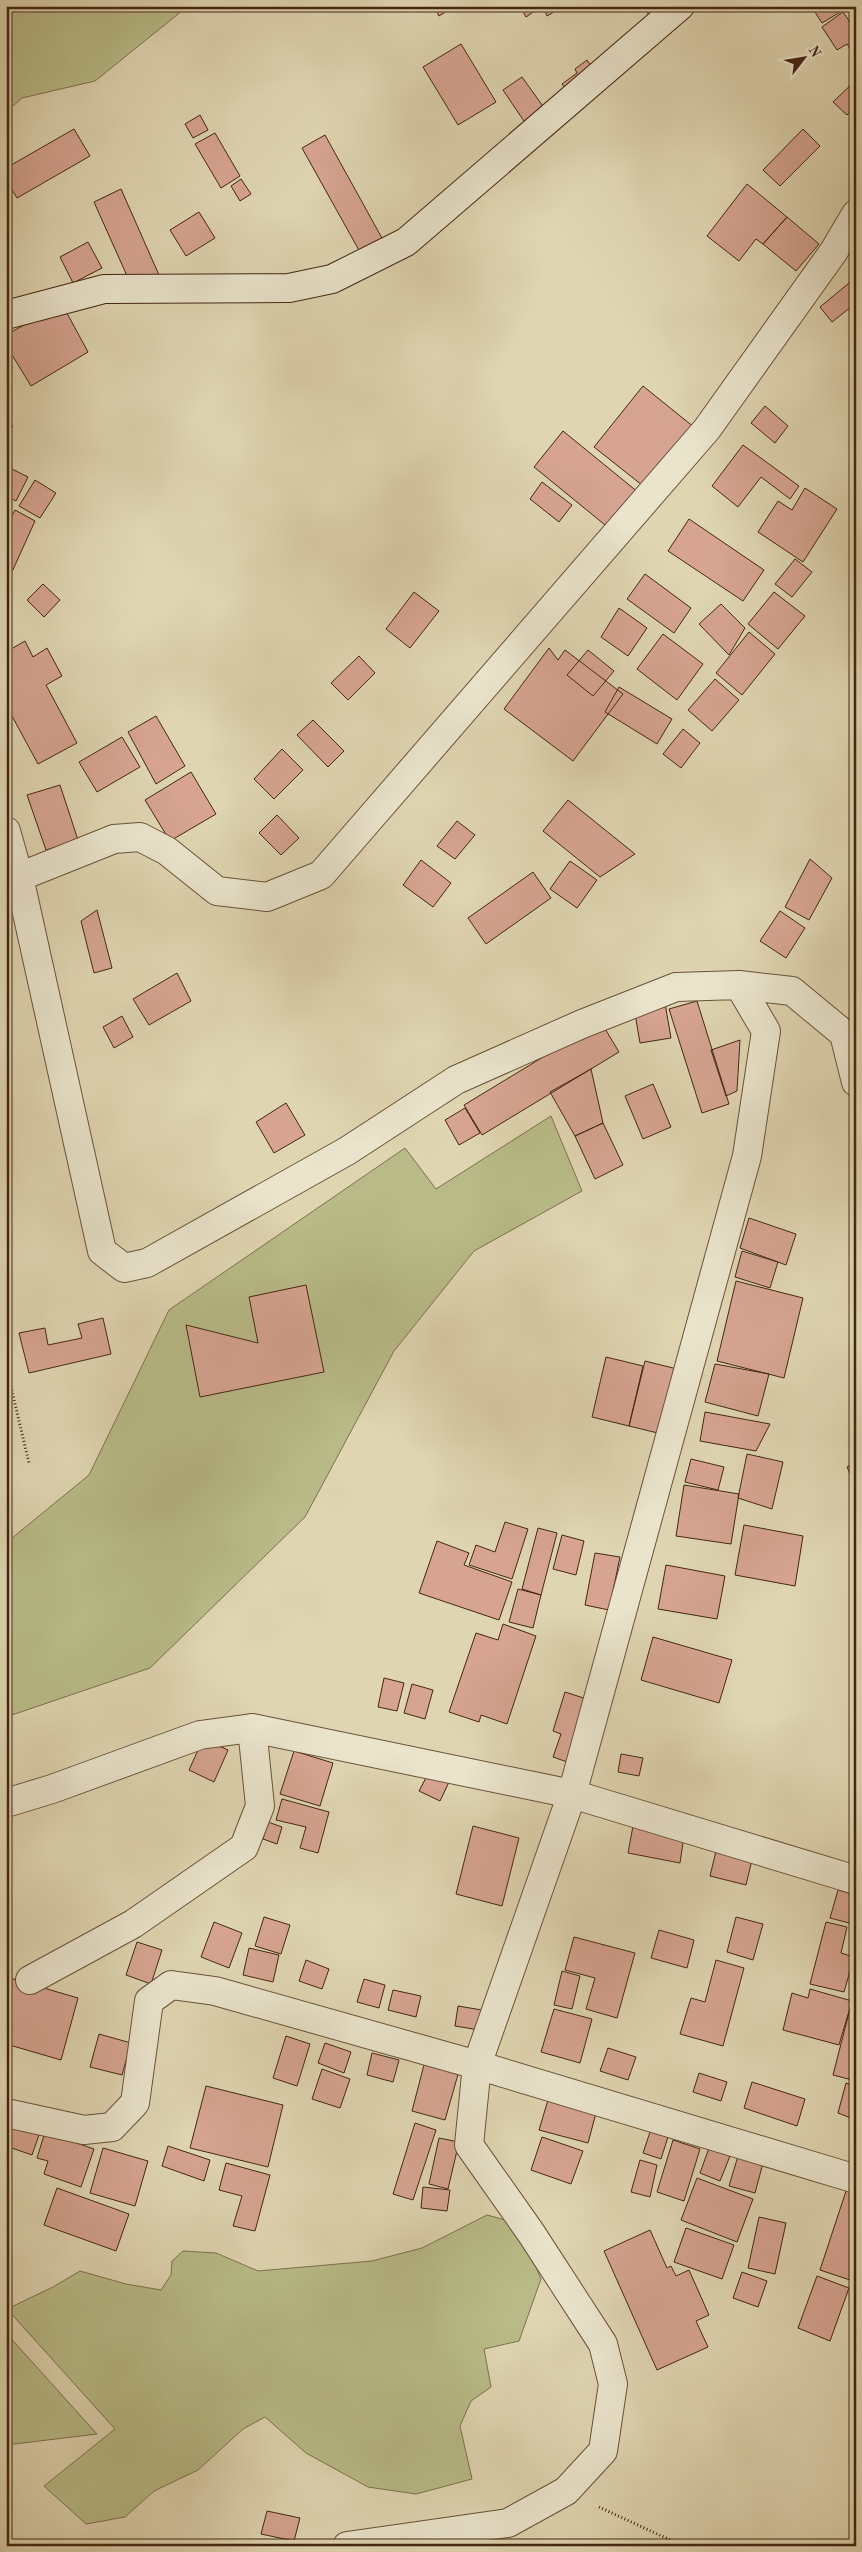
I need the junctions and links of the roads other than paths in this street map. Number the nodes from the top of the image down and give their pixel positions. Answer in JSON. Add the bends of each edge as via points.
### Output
{"nodes":[{"id":1,"x":680,"y":6,"type":"edge"},
{"id":2,"x":856,"y":214,"type":"edge"},
{"id":3,"x":6,"y":315,"type":"edge"},
{"id":4,"x":6,"y":831,"type":"edge"},
{"id":5,"x":19,"y":877,"type":"junction"},
{"id":6,"x":739,"y":985,"type":"junction"},
{"id":7,"x":856,"y":1082,"type":"edge"},
{"id":8,"x":252,"y":1728,"type":"junction"},
{"id":9,"x":572,"y":1794,"type":"junction"},
{"id":10,"x":6,"y":1803,"type":"edge"},
{"id":11,"x":856,"y":1880,"type":"edge"},
{"id":12,"x":30,"y":1980,"type":"dead end"},
{"id":13,"x":477,"y":2065,"type":"junction"},
{"id":14,"x":6,"y":2112,"type":"edge"},
{"id":15,"x":856,"y":2179,"type":"edge"},
{"id":16,"x":347,"y":2546,"type":"edge"}],
"edges":[{"from":1,"to":3,"type":"street","via":[[406,242],[332,280],[289,288],[104,289]]},
{"from":2,"to":5,"type":"street","via":[[834,251],[707,430],[321,875],[267,897],[217,891],[167,851],[140,838],[114,839]]},
{"from":4,"to":5,"type":"street"},
{"from":5,"to":6,"type":"street","via":[[102,1251],[124,1268],[147,1263],[347,1151],[456,1080],[582,1024],[676,987]]},
{"from":6,"to":7,"type":"street","via":[[792,990],[844,1034]]},
{"from":6,"to":9,"type":"street","via":[[766,1031],[748,1156]]},
{"from":8,"to":9,"type":"street"},
{"from":8,"to":10,"type":"street","via":[[200,1735]]},
{"from":8,"to":12,"type":"street","via":[[260,1806],[244,1847],[133,1924]]},
{"from":9,"to":11,"type":"street"},
{"from":9,"to":13,"type":"street"},
{"from":13,"to":14,"type":"street","via":[[215,1991],[171,1985],[149,2001],[135,2103],[112,2127],[84,2130]]},
{"from":13,"to":15,"type":"street"},
{"from":13,"to":16,"type":"street","via":[[468,2145],[531,2233],[603,2344],[613,2384],[603,2451],[566,2491],[508,2523]]}]}
